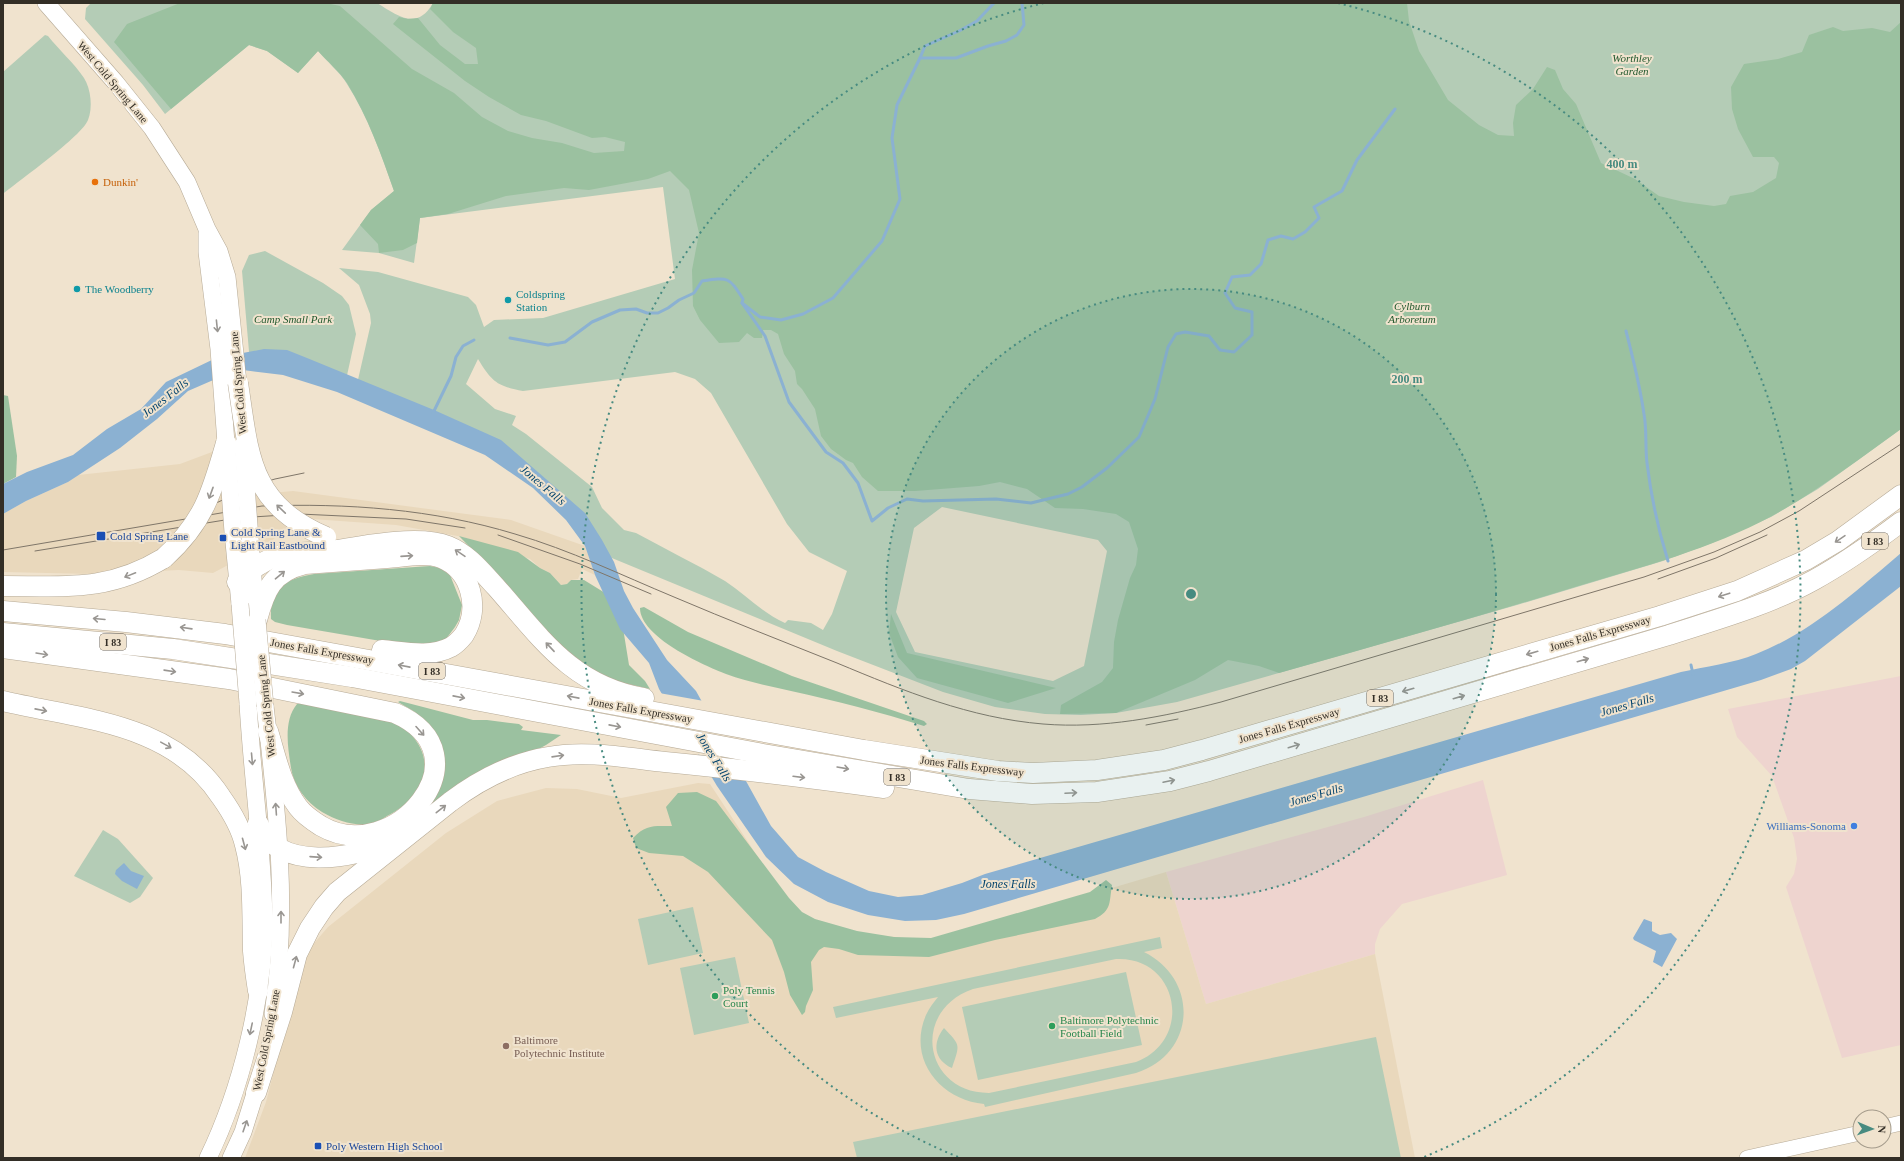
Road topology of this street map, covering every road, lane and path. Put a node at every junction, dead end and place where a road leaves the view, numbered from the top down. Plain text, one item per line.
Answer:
1 (46, 3) edge
2 (221, 287) junction
3 (238, 383) junction
4 (226, 443) junction
5 (1901, 492) edge
6 (1901, 496) edge
7 (1873, 516) junction
8 (1901, 522) edge
9 (376, 544) junction
10 (246, 559) junction
11 (237, 582) joint
12 (3, 586) edge
13 (253, 610) junction
14 (3, 611) edge
15 (3, 633) edge
16 (225, 634) junction
17 (3, 648) edge
18 (3, 701) edge
19 (649, 705) junction
20 (268, 731) junction
21 (1032, 794) junction
22 (258, 823) junction
23 (410, 833) junction
24 (278, 848) junction
25 (258, 990) junction
26 (256, 1094) junction
27 (1852, 1134) edge
28 (208, 1158) edge
29 (231, 1158) edge
30 (1747, 1158) edge

1 - 2 main road, West Cold Spring Lane
2 - 3 main road, West Cold Spring Lane
2 -> 4 main road, West Cold Spring Lane
9 -> 3 highway, bridge
3 - 10 main road, West Cold Spring Lane, bridge
4 - 10 main road, West Cold Spring Lane, bridge
4 -> 12 highway, bridge
5 - 7 highway
6 - 7 highway, Jones Falls Expressway / I 83
7 -> 19 highway, Jones Falls Expressway / I 83
21 -> 8 highway, Jones Falls Expressway / I 83
9 - 10 highway
19 -> 9 highway
10 - 11 highway
10 - 13 main road, West Cold Spring Lane
11 - 13 main road, West Cold Spring Lane
13 -> 16 highway
13 - 20 main road, West Cold Spring Lane, bridge
13 -> 22 main road, West Cold Spring Lane, bridge
16 -> 14 highway, Jones Falls Expressway / I 83
15 -> 21 highway, Jones Falls Expressway / I 83
19 -> 16 highway, Jones Falls Expressway / I 83
17 -> 20 highway
18 -> 25 highway
24 -> 20 main road, West Cold Spring Lane
23 -> 21 highway
22 - 24 highway
22 - 25 main road, West Cold Spring Lane
24 -> 23 highway
26 -> 23 highway
26 -> 24 main road, West Cold Spring Lane
25 -> 28 main road, West Cold Spring Lane
29 -> 26 main road, West Cold Spring Lane
27 - 30 main road

